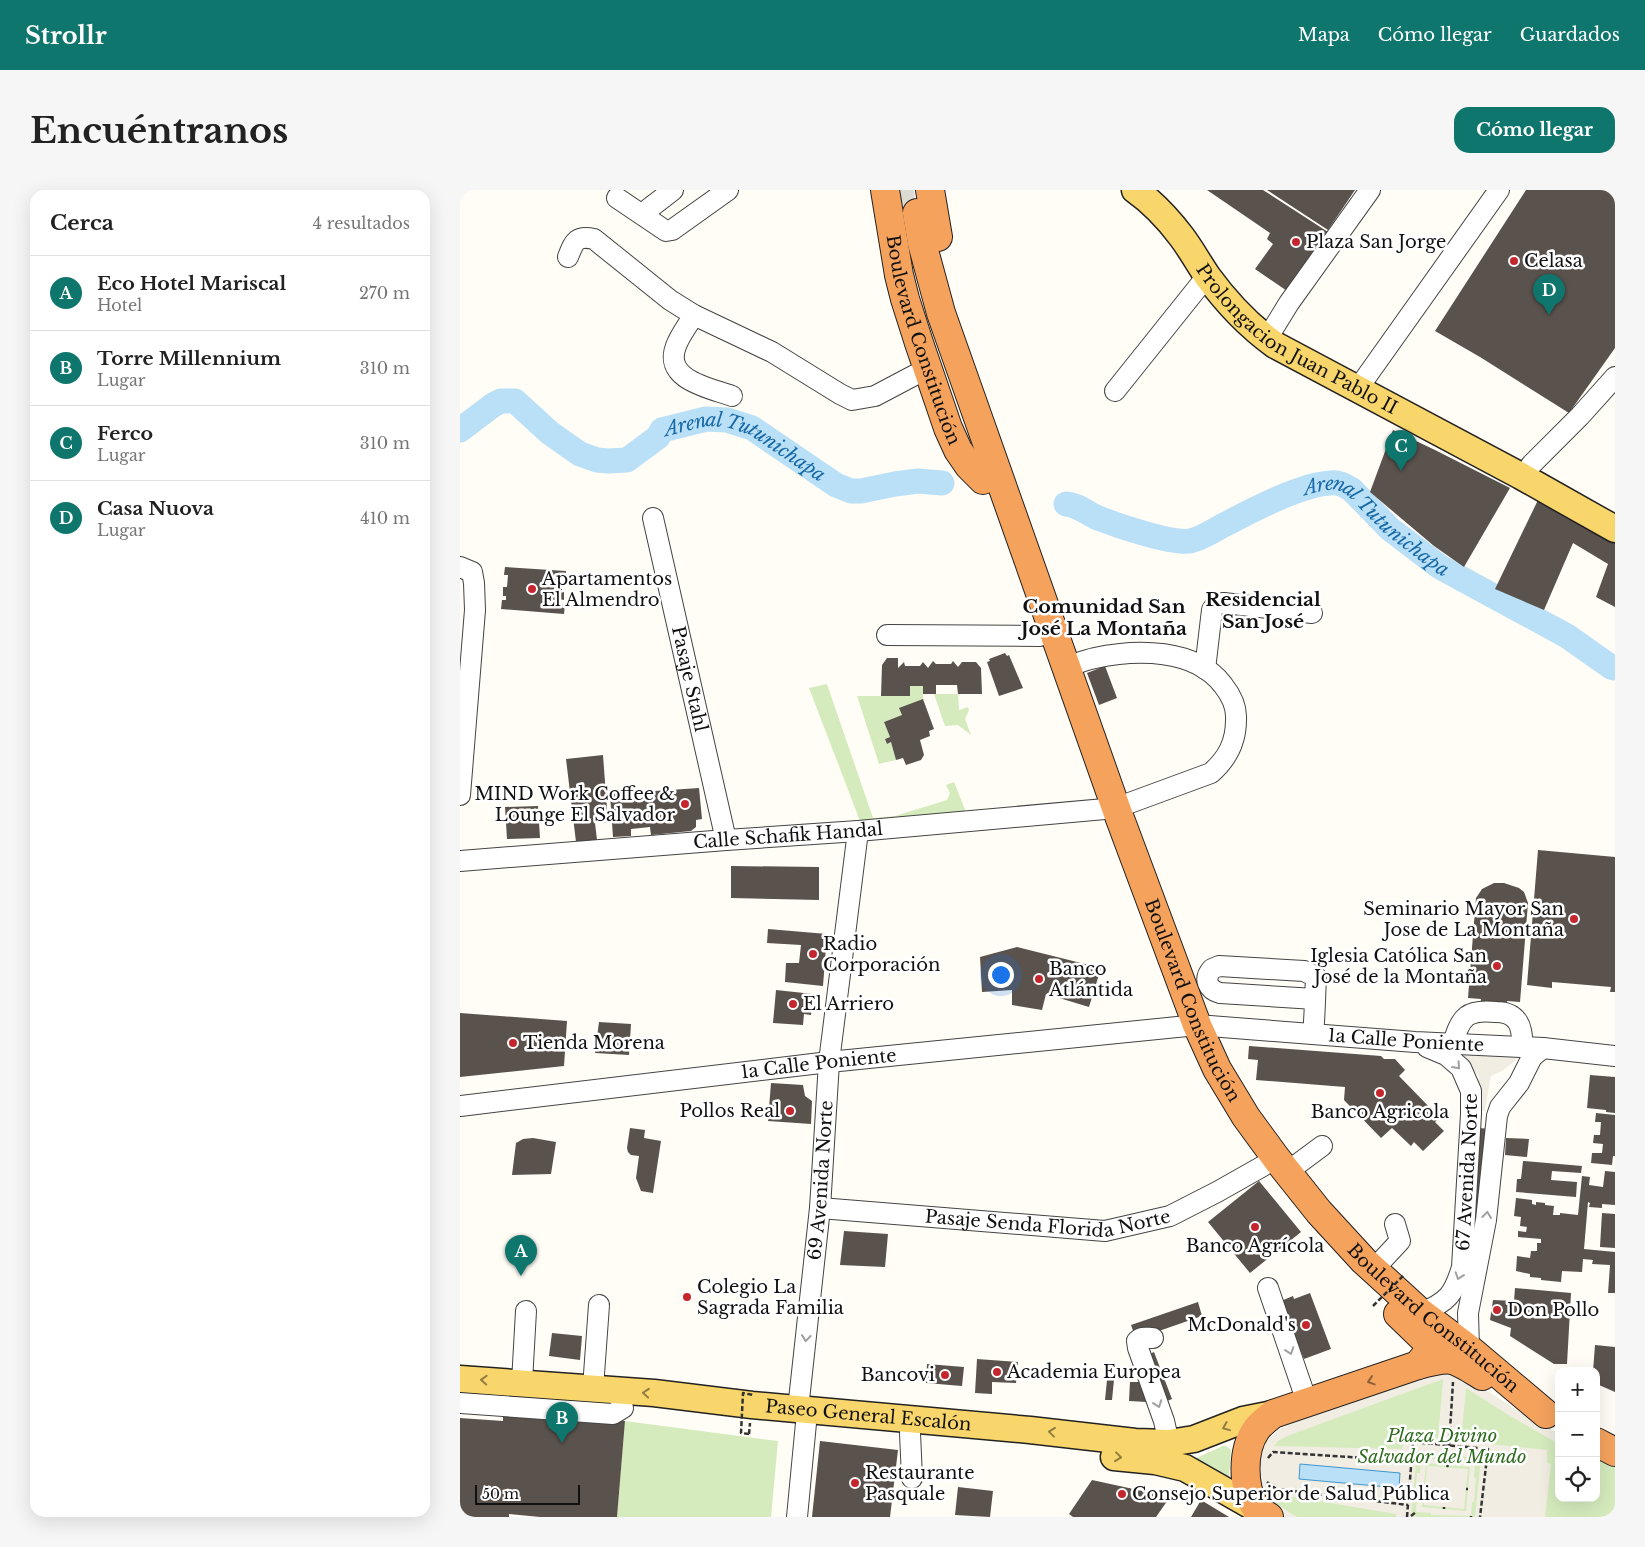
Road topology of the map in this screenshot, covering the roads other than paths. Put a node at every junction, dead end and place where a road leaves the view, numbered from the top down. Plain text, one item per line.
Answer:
1 (673, 190) edge
2 (728, 190) edge
3 (885, 190) tunnel mouth
4 (1135, 190) edge
5 (1158, 190) edge
6 (1370, 190) edge
7 (1499, 190) edge
8 (617, 198) dead end
9 (916, 206) edge
10 (642, 214) junction
11 (568, 257) dead end
12 (1207, 276) junction
13 (694, 316) junction
14 (1274, 329) junction
15 (928, 368) junction
16 (1615, 376) edge
17 (1364, 380) junction
18 (1115, 391) dead end
19 (732, 396) dead end
20 (1531, 465) junction
21 (992, 481) junction
22 (1615, 513) edge
23 (653, 518) dead end
24 (1615, 529) edge
25 (460, 567) edge
26 (1312, 612) dead end
27 (887, 634) dead end
28 (1040, 636) junction
29 (465, 658) edge
30 (1066, 667) junction
31 (1205, 669) junction
32 (460, 795) edge
33 (1109, 809) junction
34 (858, 832) junction
35 (726, 840) junction
36 (460, 861) edge
37 (1315, 999) junction
38 (1187, 1026) junction
39 (1313, 1034) junction
40 (1415, 1042) junction
41 (1453, 1044) junction
42 (1523, 1047) junction
43 (1543, 1048) junction
44 (1615, 1056) edge
45 (829, 1062) junction
46 (460, 1106) edge
47 (1322, 1146) dead end
48 (1275, 1169) junction
49 (820, 1208) junction
50 (1395, 1224) dead end
51 (1373, 1270) junction
52 (1268, 1288) dead end
53 (600, 1305) dead end
54 (526, 1311) dead end
55 (1422, 1313) junction
56 (1153, 1338) dead end
57 (1469, 1349) junction
58 (1418, 1365) junction
59 (460, 1379) edge
60 (522, 1382) junction
61 (593, 1388) junction
62 (460, 1396) edge
63 (1307, 1402) junction
64 (460, 1403) edge
65 (623, 1408) junction
66 (1272, 1414) junction
67 (802, 1416) junction
68 (1552, 1418) edge
69 (910, 1433) junction
70 (1170, 1443) junction
71 (1600, 1444) edge
72 (1615, 1452) edge
73 (912, 1478) dead end
74 (1263, 1513) edge
75 (797, 1517) edge

1 - 10 street
2 - 10 street
3 - 15 highway, Boulevard Constitución
4 - 12 main road, Prolongacion Juan Pablo II
5 - 14 main road, Prolongacion Juan Pablo II
6 - 14 street
7 - 17 street
8 - 10 street
9 - 21 highway, Boulevard Constitución
9 - 21 highway, Boulevard Constitución
11 - 13 street
12 - 18 street
12 - 24 main road, Prolongacion Juan Pablo II
13 - 15 street
13 - 19 street
14 - 17 main road, Prolongacion Juan Pablo II
15 - 21 highway, Boulevard Constitución
16 - 20 street
17 - 20 main road, Prolongacion Juan Pablo II
20 - 22 main road, Prolongacion Juan Pablo II
21 - 28 highway, Boulevard Constitución
21 - 30 highway, Boulevard Constitución
23 - 35 street, Pasaje Stahl
25 - 29 street
26 - 31 street
27 - 28 street
28 - 33 highway, Boulevard Constitución
29 - 32 street
30 - 31 street, Calle Schafik Handal
30 - 33 highway, Boulevard Constitución
31 - 33 street, Calle Schafik Handal
33 - 34 street, Calle Schafik Handal
33 - 38 highway, Boulevard Constitución
34 - 35 street, Calle Schafik Handal
34 - 45 street, 69 Avenida Norte
35 - 36 street, Calle Schafik Handal
37 - 37 street
37 - 39 street
38 - 39 street, 1a Calle Poniente
38 - 45 street, 1a Calle Poniente
38 - 48 highway, Boulevard Constitución
39 - 40 street, 1a Calle Poniente
40 - 41 street, 1a Calle Poniente
40 -> 55 street, 67 Avenida Norte
41 - 42 street, 1a Calle Poniente
41 - 42 street
42 - 43 street, 1a Calle Poniente
43 - 44 street, 1a Calle Poniente
57 -> 43 street, 67 Avenida Norte
45 - 46 street, 1a Calle Poniente
45 - 49 street, 69 Avenida Norte
47 - 48 street, Pasaje Senda Florida Norte
48 - 49 street, Pasaje Senda Florida Norte
48 - 51 highway, Boulevard Constitución
48 - 58 highway, Boulevard Constitución
49 -> 67 street, 69 Avenida Norte
50 - 51 street
51 - 55 highway, Boulevard Constitución
52 -> 63 street
53 - 61 street
54 - 60 street
55 - 57 highway, Boulevard Constitución
56 -> 70 street
57 - 68 highway, Boulevard Constitución
58 -> 63 highway
58 - 68 highway
60 -> 59 main road, Paseo General Escalón
60 - 61 main road, Paseo General Escalón
67 -> 61 main road, Paseo General Escalón
62 - 65 main road, Paseo General Escalón
63 - 66 highway
64 - 65 street
65 - 67 main road, Paseo General Escalón
66 -> 70 main road, Paseo General Escalón
66 - 74 highway
67 - 69 main road, Paseo General Escalón
70 -> 67 main road, Paseo General Escalón
67 - 75 street, 69 Avenida Norte
69 - 73 street
69 -> 74 main road, Paseo General Escalón
71 - 72 highway

